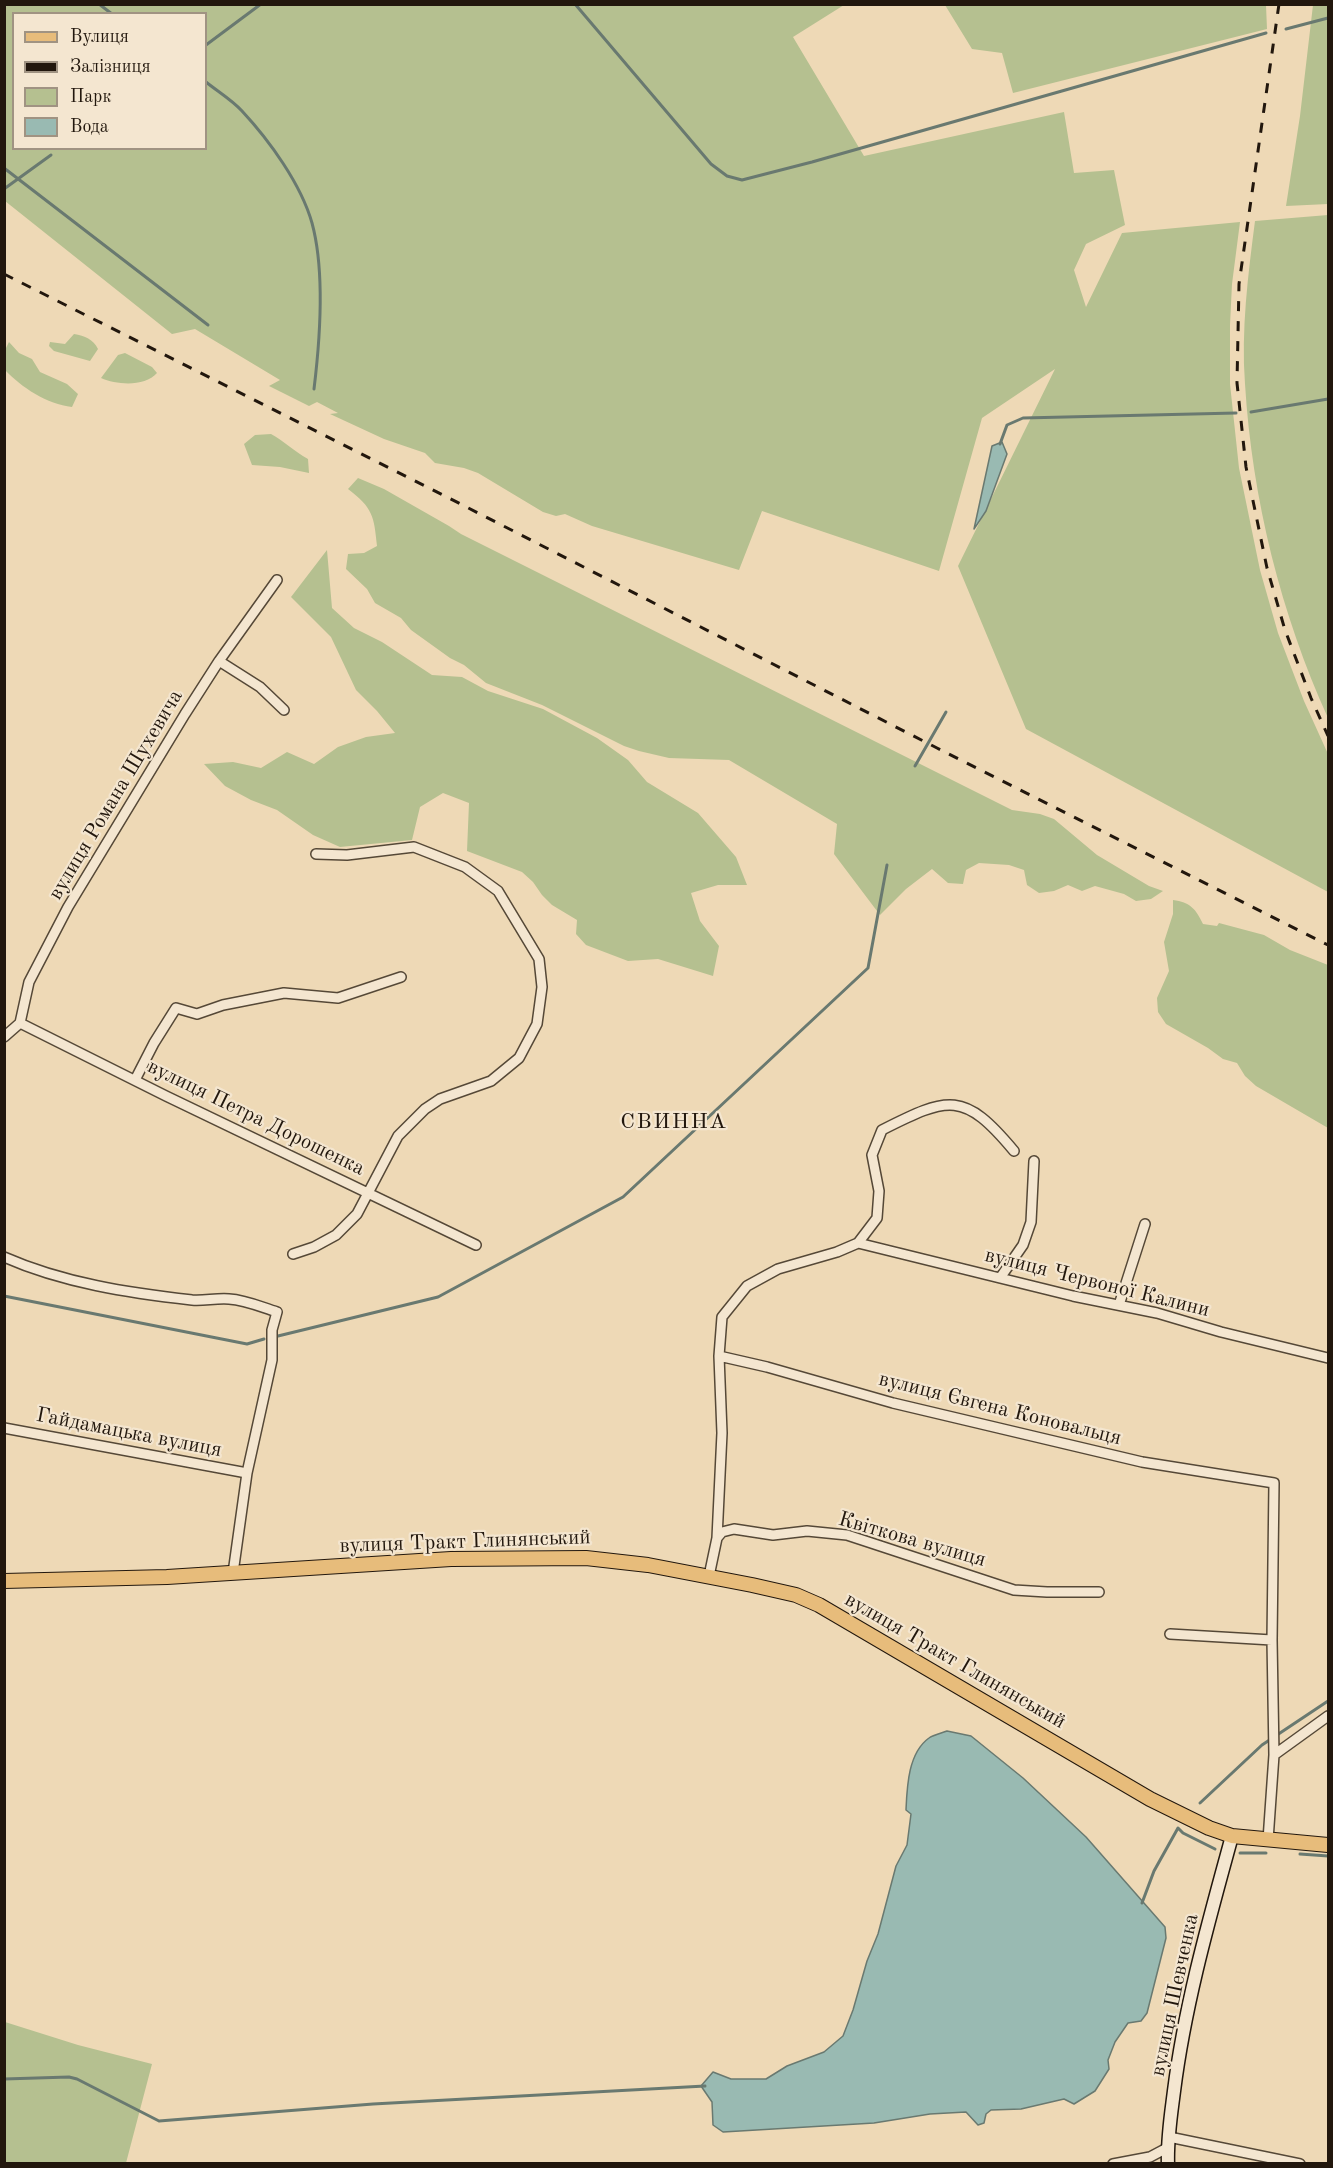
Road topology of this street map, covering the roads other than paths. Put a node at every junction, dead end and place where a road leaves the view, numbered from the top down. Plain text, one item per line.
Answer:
1 (277, 580) dead end
2 (219, 661) junction
3 (284, 710) dead end
4 (316, 854) dead end
5 (401, 976) dead end
6 (20, 1023) junction
7 (4, 1037) edge
8 (135, 1080) junction
9 (1014, 1151) dead end
10 (1034, 1161) dead end
11 (369, 1193) junction
12 (1145, 1224) dead end
13 (858, 1243) junction
14 (476, 1245) dead end
15 (293, 1254) dead end
16 (4, 1257) edge
17 (1000, 1278) junction
18 (1119, 1305) junction
19 (720, 1356) junction
20 (1329, 1358) edge
21 (4, 1428) edge
22 (248, 1473) junction
23 (717, 1538) junction
24 (233, 1573) junction
25 (709, 1576) junction
26 (4, 1581) edge
27 (1099, 1592) dead end
28 (1170, 1634) dead end
29 (1272, 1640) junction
30 (1329, 1716) edge
31 (1274, 1755) junction
32 (1232, 1836) junction
33 (1268, 1840) junction
34 (1329, 1845) edge
35 (1168, 2143) junction
36 (1113, 2163) edge
37 (1168, 2163) edge
38 (1300, 2163) edge

1 - 2 street, вулиця Романа Шухевича
2 - 3 street
2 - 6 street, вулиця Романа Шухевича
4 - 11 street
5 - 8 street
6 - 7 street
6 - 8 street, вулиця Петра Дорошенка
8 - 11 street, вулиця Петра Дорошенка
9 - 13 street
10 - 17 street
11 - 14 street, вулиця Петра Дорошенка
11 - 15 street
12 - 18 street
13 - 17 street, вулиця Червоної Калини
13 - 19 street
16 - 22 street
17 - 18 street, вулиця Червоної Калини
18 - 20 street, вулиця Червоної Калини
19 - 23 street
19 - 29 street, вулиця Євгена Коновальця
21 - 22 street, Гайдамацька вулиця
22 - 24 street
23 - 25 street
23 - 27 street, Квіткова вулиця
24 - 25 main road, вулиця Тракт Глинянський
24 - 26 main road, вулиця Тракт Глинянський
25 - 32 main road, вулиця Тракт Глинянський
28 - 29 street
29 - 31 street
30 - 31 street
31 - 33 street
32 - 33 main road, вулиця Тракт Глинянський
32 - 35 main road, вулиця Шевченка
33 - 34 main road, вулиця Тракт Глинянський
35 - 36 street
35 - 37 main road, вулиця Шевченка
35 - 38 street

